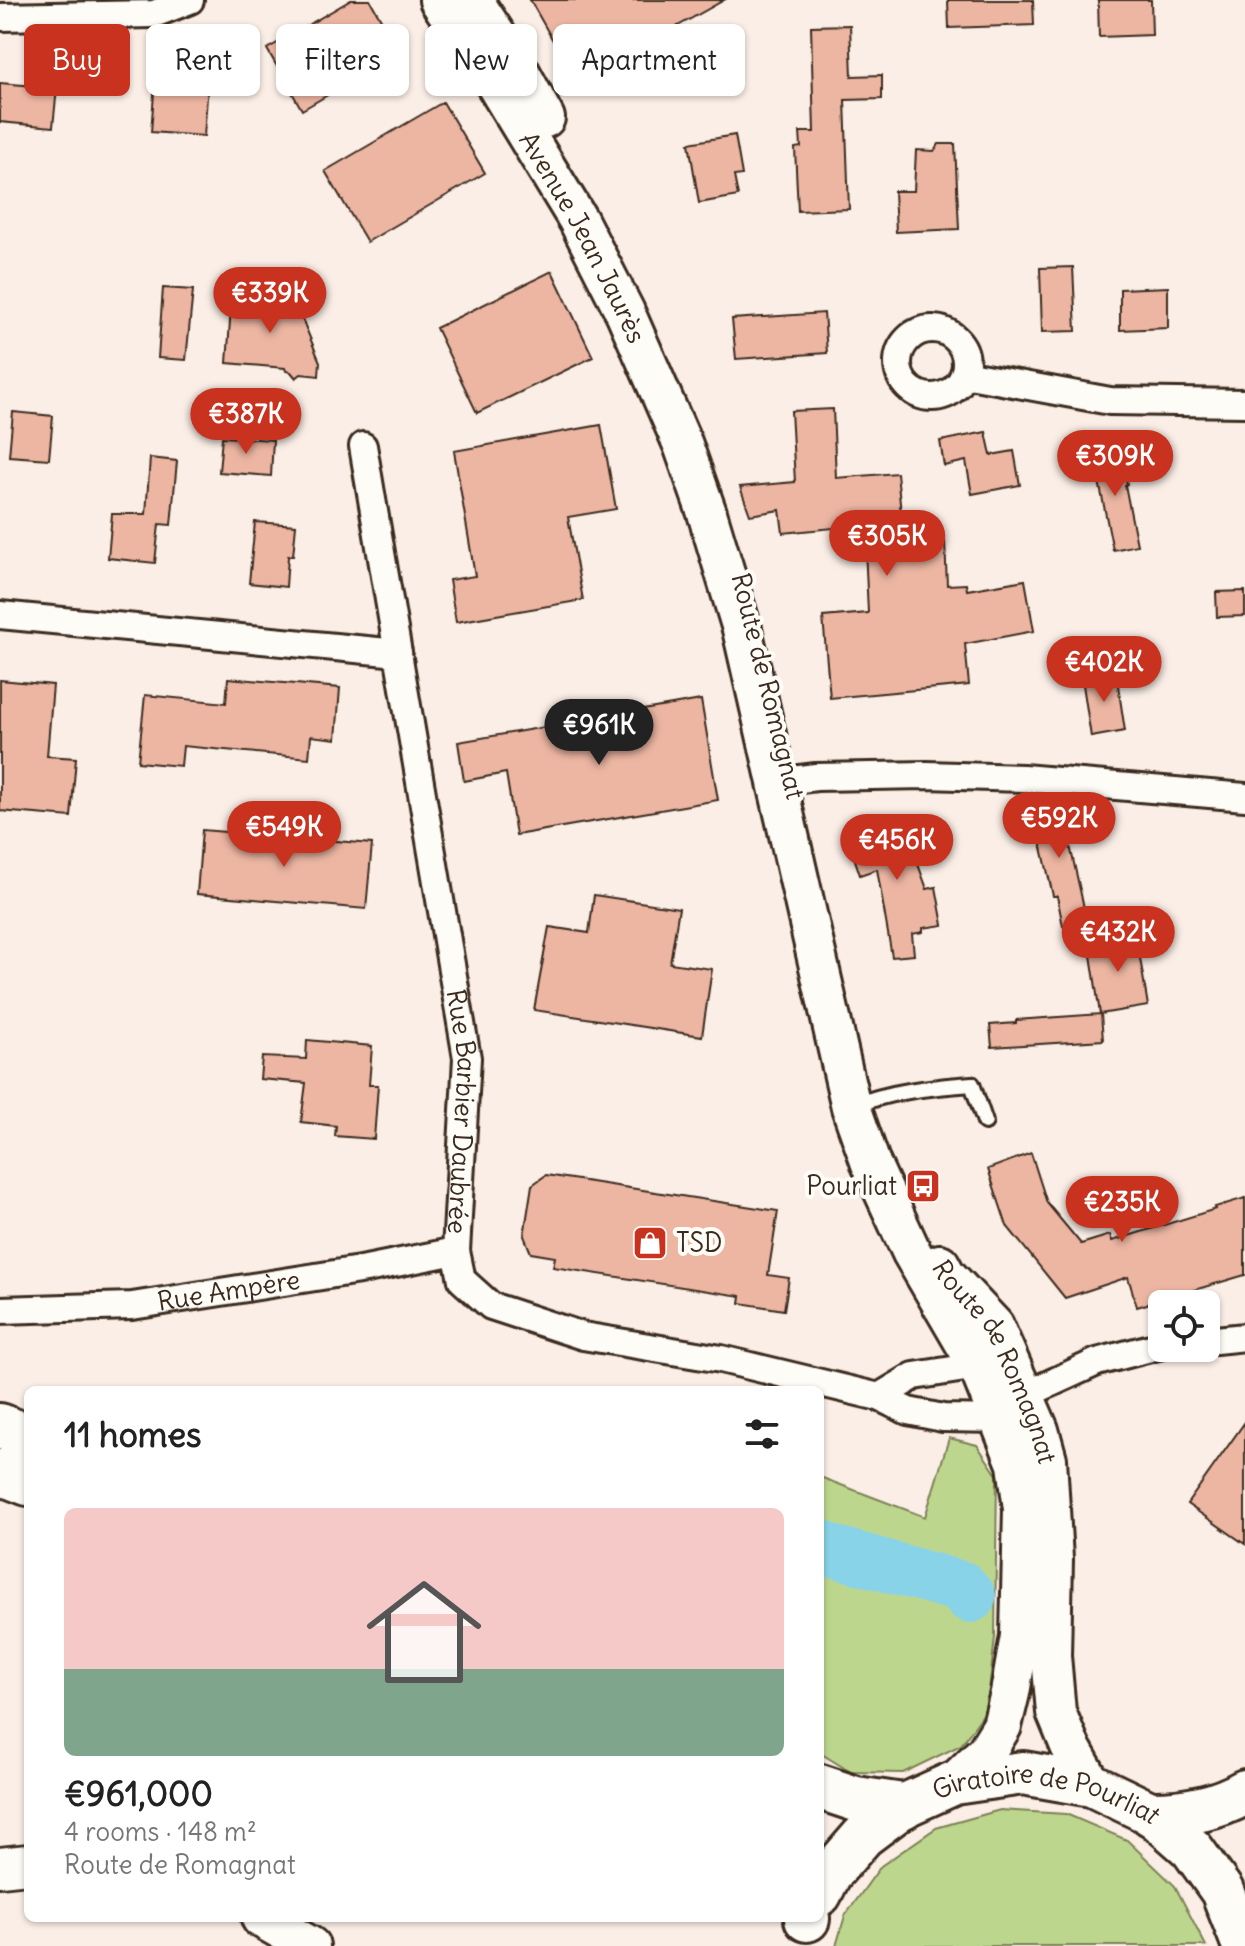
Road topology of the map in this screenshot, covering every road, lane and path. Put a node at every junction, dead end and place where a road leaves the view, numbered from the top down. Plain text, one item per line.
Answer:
1 (190, 0) edge
2 (439, 0) edge
3 (473, 0) edge
4 (0, 17) edge
5 (964, 374) dead end
6 (1245, 403) edge
7 (690, 443) junction
8 (363, 446) dead end
9 (0, 615) edge
10 (398, 653) junction
11 (784, 780) junction
12 (1245, 797) edge
13 (858, 1104) junction
14 (985, 1122) dead end
15 (456, 1251) junction
16 (0, 1310) edge
17 (1245, 1337) edge
18 (1220, 1340) edge
19 (1148, 1349) edge
20 (978, 1366) junction
21 (879, 1397) junction
22 (1012, 1404) junction
23 (0, 1426) edge
24 (24, 1435) edge
25 (0, 1472) edge
26 (24, 1481) edge
27 (954, 1783) junction
28 (1092, 1785) junction
29 (824, 1789) edge
30 (1245, 1792) edge
31 (903, 1806) junction
32 (1152, 1814) junction
33 (24, 1864) edge
34 (0, 1867) edge
35 (824, 1886) edge
36 (268, 1922) edge
37 (806, 1922) edge
38 (1244, 1936) edge
39 (310, 1946) edge
40 (800, 1946) edge

1 - 4 street
2 - 7 main road, Avenue Jean Jaurès
3 - 7 main road, Avenue Jean Jaurès
5 - 6 street
7 - 11 main road, Route de Romagnat
8 - 10 street, Rue Barbier Daubrée
9 - 10 street
10 - 15 street, Rue Barbier Daubrée
11 - 12 street
11 - 13 main road, Route de Romagnat
13 - 14 lane
13 - 20 main road, Route de Romagnat
13 - 22 main road, Route de Romagnat
15 - 16 street, Rue Ampère
15 - 21 street, Rue Barbier Daubrée
17 - 18 street
19 - 22 street
20 - 21 street
20 - 22 main road, Route de Romagnat
21 - 22 street, Rue Barbier Daubrée
22 - 27 main road, Route de Romagnat
22 - 28 main road, Route de Romagnat
23 - 24 highway
25 - 26 highway
27 - 28 main road, Giratoire de Pourliat
27 - 31 main road, Giratoire de Pourliat
28 - 32 main road, Giratoire de Pourliat
29 - 31 highway
30 - 32 highway
31 - 35 main road, Giratoire de Pourliat
32 - 38 main road, Giratoire de Pourliat
33 - 34 main road
36 - 39 main road
37 - 40 main road

